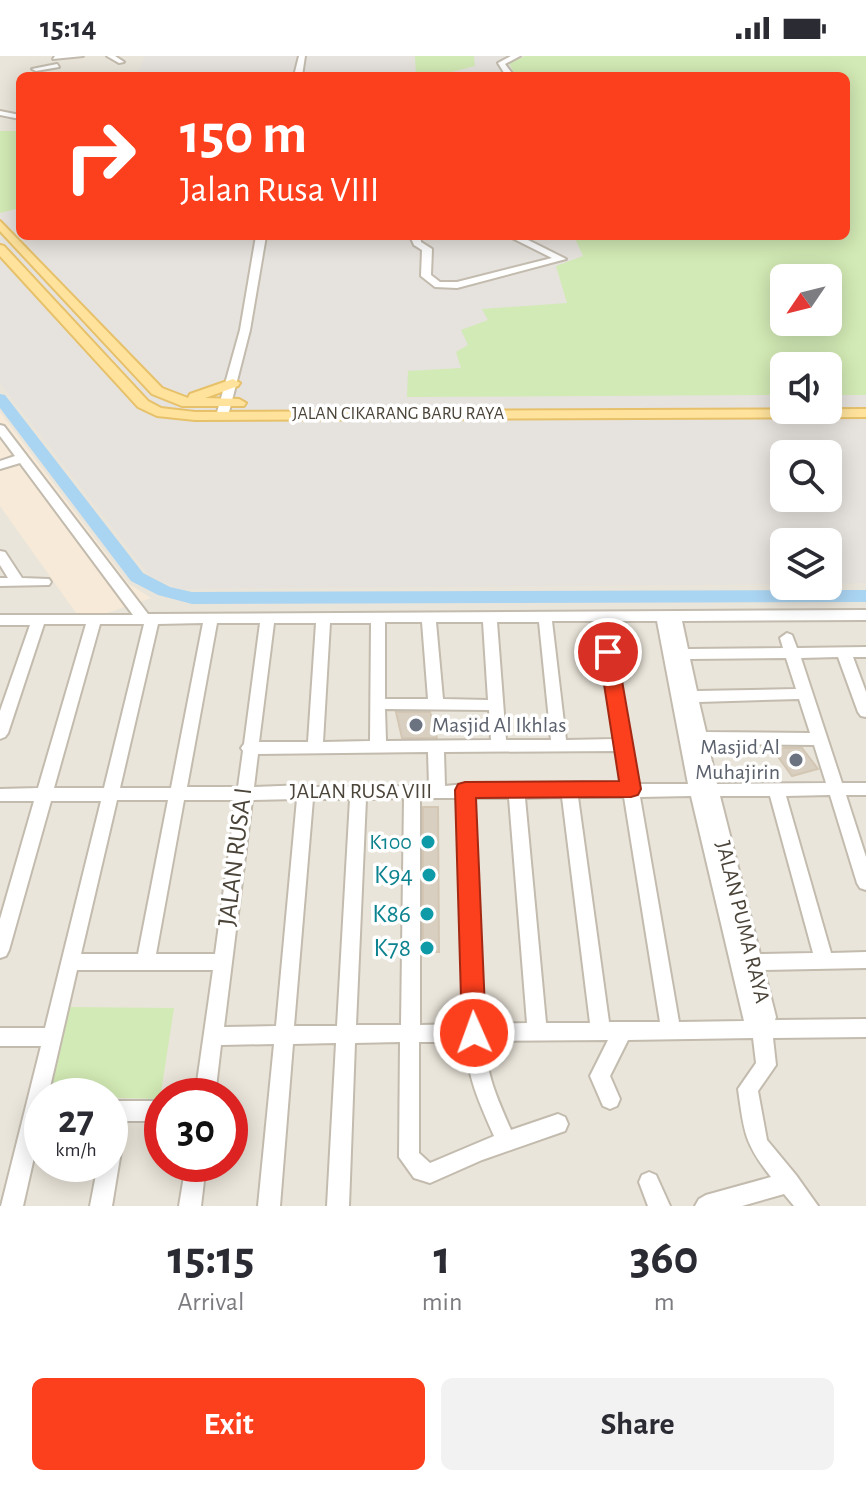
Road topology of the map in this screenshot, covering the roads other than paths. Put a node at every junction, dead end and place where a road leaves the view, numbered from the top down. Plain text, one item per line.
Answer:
1 (80, 56) edge
2 (110, 56) edge
3 (517, 56) edge
4 (55, 60) edge
5 (121, 62) dead end
6 (36, 69) dead end
7 (507, 72) edge
8 (0, 224) edge
9 (260, 240) edge
10 (416, 240) edge
11 (521, 240) edge
12 (0, 249) edge
13 (233, 383) junction
14 (173, 399) junction
15 (770, 401) edge
16 (842, 401) edge
17 (866, 401) edge
18 (224, 410) junction
19 (866, 413) edge
20 (0, 428) edge
21 (22, 458) junction
22 (0, 465) edge
23 (0, 555) edge
24 (0, 582) edge
25 (18, 582) junction
26 (44, 582) dead end
27 (129, 601) junction
28 (866, 615) edge
29 (490, 617) junction
30 (545, 617) junction
31 (602, 617) junction
32 (668, 617) junction
33 (323, 618) junction
34 (378, 618) junction
35 (429, 618) junction
36 (148, 619) junction
37 (211, 619) junction
38 (268, 619) junction
39 (0, 620) edge
40 (39, 620) junction
41 (94, 620) junction
42 (118, 620) junction
43 (784, 628) junction
44 (866, 652) edge
45 (844, 653) junction
46 (682, 654) junction
47 (793, 654) junction
48 (806, 694) junction
49 (691, 697) junction
50 (378, 704) junction
51 (436, 705) junction
52 (496, 705) junction
53 (866, 712) edge
54 (0, 733) edge
55 (699, 738) junction
56 (820, 739) junction
57 (624, 745) junction
58 (499, 746) junction
59 (559, 746) junction
60 (315, 747) junction
61 (378, 747) junction
62 (436, 747) junction
63 (249, 748) junction
64 (631, 789) junction
65 (703, 789) junction
66 (866, 789) edge
67 (437, 790) junction
68 (465, 790) junction
69 (516, 790) junction
70 (569, 790) junction
71 (776, 790) junction
72 (836, 790) junction
73 (306, 791) junction
74 (358, 791) junction
75 (412, 791) junction
76 (178, 792) junction
77 (243, 792) junction
78 (44, 793) junction
79 (110, 793) junction
80 (0, 795) edge
81 (866, 883) edge
82 (0, 950) edge
83 (866, 960) edge
84 (824, 961) junction
85 (69, 962) junction
86 (145, 962) junction
87 (222, 962) junction
88 (753, 962) junction
89 (866, 1028) edge
90 (762, 1029) junction
91 (671, 1030) junction
92 (601, 1031) junction
93 (623, 1031) junction
94 (537, 1032) junction
95 (474, 1033) junction
96 (346, 1034) junction
97 (409, 1034) junction
98 (284, 1035) junction
99 (213, 1036) junction
100 (0, 1037) edge
101 (52, 1037) junction
102 (44, 1078) edge
103 (207, 1078) edge
104 (610, 1099) dead end
105 (558, 1124) dead end
106 (506, 1141) junction
107 (24, 1162) edge
108 (105, 1182) edge
109 (193, 1182) edge
110 (649, 1182) dead end
111 (789, 1182) junction
112 (12, 1206) edge
113 (101, 1206) edge
114 (190, 1206) edge
115 (269, 1206) edge
116 (338, 1206) edge
117 (659, 1206) edge
118 (706, 1206) edge
119 (807, 1206) edge

1 - 4 street
2 - 5 street
3 - 7 street
4 - 6 street
8 - 14 main road
9 - 13 street
10 - 11 street
12 - 18 main road, JALAN CIKARANG BARU RAYA
13 - 14 main road
13 - 18 street
14 - 18 main road, JALAN CIKARANG BARU RAYA
15 - 18 main road, JALAN CIKARANG BARU RAYA
16 - 17 main road
18 - 19 main road, JALAN CIKARANG BARU RAYA
20 - 21 street
21 - 22 street
21 - 27 street
23 - 25 street
24 - 25 street
25 - 26 street
27 - 36 street
27 - 42 street
28 - 43 street
29 - 30 street
29 - 35 street
29 - 52 street
30 - 31 street
30 - 59 street
31 - 32 street
31 - 57 street
32 - 43 street
32 - 46 street, JALAN PUMA RAYA
32 - 65 street
33 - 34 street
33 - 38 street
33 - 60 street
34 - 35 street
34 - 50 street
35 - 51 street
36 - 37 street
36 - 42 street
36 - 79 street
37 - 38 street
37 - 76 street
38 - 63 street, JALAN RUSA I
39 - 40 street
40 - 41 street
40 - 54 street
41 - 42 street
41 - 78 street
43 - 47 street
44 - 45 street
45 - 47 street
45 - 53 street
46 - 47 street
46 - 49 street, JALAN PUMA RAYA
47 - 48 street
48 - 49 street
48 - 56 street
49 - 55 street, JALAN PUMA RAYA
50 - 51 street
50 - 61 street
51 - 52 street
52 - 58 street
55 - 56 street
55 - 65 street, JALAN PUMA RAYA
56 - 72 street
57 - 59 street
57 - 64 street
58 - 59 street
58 - 62 street
60 - 61 street
60 - 63 street
61 - 62 street
62 - 67 street
63 - 77 street, JALAN RUSA I
64 - 65 street, JALAN RUSA VIII
64 - 70 street, JALAN RUSA VIII
64 - 91 street
65 - 71 street, JALAN RUSA VIII
65 - 88 street, JALAN PUMA RAYA
65 - 90 street, JALAN PUMA RAYA
66 - 72 street, JALAN RUSA VIII
67 - 68 street, JALAN RUSA VIII
67 - 75 street, JALAN RUSA VIII
68 - 69 street, JALAN RUSA VIII
68 - 95 street
69 - 70 street, JALAN RUSA VIII
69 - 94 street
70 - 92 street
71 - 72 street, JALAN RUSA VIII
71 - 84 street
72 - 81 street
73 - 74 street, JALAN RUSA VIII
73 - 77 street, JALAN RUSA VIII
73 - 98 street
74 - 75 street, JALAN RUSA VIII
74 - 96 street
75 - 97 street
76 - 77 street, JALAN RUSA VIII
76 - 79 street, JALAN RUSA VIII
76 - 86 street
77 - 87 street, JALAN RUSA I
78 - 79 street, JALAN RUSA VIII
78 - 80 street, JALAN RUSA VIII
78 - 82 street
79 - 85 street
83 - 84 street
84 - 88 street
85 - 86 street
85 - 101 street
86 - 87 street
87 - 99 street, JALAN RUSA I
88 - 90 street, JALAN PUMA RAYA
89 - 90 street
90 - 91 street
90 - 111 street
91 - 93 street
92 - 93 street
92 - 94 street
93 - 104 street
94 - 95 street
95 - 97 street
95 - 106 street
96 - 97 street
96 - 98 street
96 - 116 street
97 - 106 street
98 - 99 street
98 - 115 street
99 - 103 street, JALAN RUSA I
100 - 101 street
101 - 102 street
105 - 106 street
107 - 112 street
108 - 113 street
109 - 114 street
110 - 117 street
111 - 118 street
111 - 119 street

